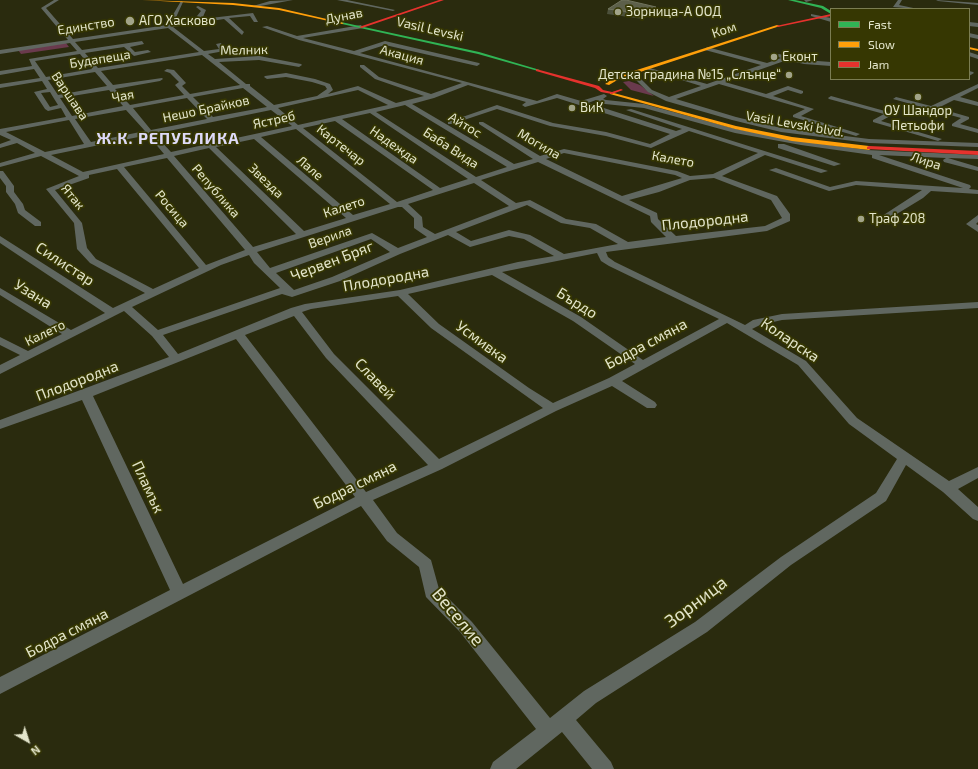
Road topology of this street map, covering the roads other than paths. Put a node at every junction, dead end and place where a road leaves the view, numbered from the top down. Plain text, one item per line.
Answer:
1 (57, 0) edge
2 (144, 0) edge
3 (291, 0) edge
4 (339, 0) edge
5 (363, 0) edge
6 (442, 0) edge
7 (790, 0) edge
8 (796, 0) edge
9 (900, 0) edge
10 (938, 0) edge
11 (182, 1) edge
12 (960, 1) edge
13 (260, 3) edge
14 (354, 3) junction
15 (978, 4) edge
16 (198, 7) dead end
17 (909, 8) edge
18 (953, 8) dead end
19 (393, 10) dead end
20 (830, 12) edge
21 (830, 13) edge
22 (830, 13) edge
23 (225, 17) junction
24 (199, 21) junction
25 (256, 21) dead end
26 (169, 26) junction
27 (363, 26) junction
28 (265, 27) dead end
29 (242, 33) dead end
30 (137, 38) dead end
31 (296, 38) junction
32 (72, 41) junction
33 (142, 43) junction
34 (219, 44) dead end
35 (126, 46) junction
36 (398, 46) junction
37 (707, 49) junction
38 (0, 52) edge
39 (82, 52) junction
40 (148, 52) junction
41 (423, 52) junction
42 (203, 53) junction
43 (353, 53) junction
44 (370, 55) dead end
45 (779, 56) dead end
46 (410, 57) dead end
47 (787, 58) junction
48 (404, 59) dead end
49 (156, 61) junction
50 (213, 61) junction
51 (392, 64) junction
52 (477, 64) dead end
53 (830, 64) edge
54 (299, 65) dead end
55 (767, 65) junction
56 (362, 66) dead end
57 (36, 67) junction
58 (648, 68) junction
59 (97, 70) junction
60 (167, 71) junction
61 (0, 73) edge
62 (267, 77) dead end
63 (44, 79) junction
64 (160, 79) junction
65 (718, 82) junction
66 (468, 83) junction
67 (248, 85) junction
68 (620, 85) junction
69 (0, 86) edge
70 (178, 86) junction
71 (706, 86) junction
72 (978, 86) edge
73 (112, 88) junction
74 (601, 89) junction
75 (51, 90) junction
76 (801, 92) dead end
77 (188, 96) junction
78 (432, 96) junction
79 (766, 96) junction
80 (57, 98) junction
81 (831, 98) dead end
82 (896, 98) dead end
83 (954, 98) junction
84 (311, 100) junction
85 (668, 100) junction
86 (43, 102) junction
87 (533, 102) junction
88 (605, 102) junction
89 (406, 104) junction
90 (581, 104) junction
91 (978, 104) edge
92 (62, 106) junction
93 (396, 106) junction
94 (129, 107) junction
95 (273, 108) junction
96 (934, 108) junction
97 (506, 110) junction
98 (371, 111) junction
99 (70, 118) junction
100 (337, 119) junction
101 (212, 120) junction
102 (481, 123) junction
103 (450, 126) junction
104 (297, 127) junction
105 (689, 128) junction
106 (978, 131) edge
107 (0, 132) edge
108 (151, 133) junction
109 (677, 134) junction
110 (255, 136) junction
111 (775, 139) junction
112 (18, 141) junction
113 (880, 142) junction
114 (957, 144) junction
115 (89, 145) junction
116 (978, 145) edge
117 (0, 146) edge
118 (211, 146) junction
119 (978, 149) edge
120 (867, 152) junction
121 (763, 153) junction
122 (978, 153) edge
123 (43, 154) junction
124 (169, 155) junction
125 (928, 155) junction
126 (978, 157) edge
127 (537, 158) junction
128 (837, 164) dead end
129 (0, 165) edge
130 (119, 166) junction
131 (510, 166) junction
132 (978, 169) edge
133 (773, 170) dead end
134 (824, 171) dead end
135 (0, 173) edge
136 (83, 174) junction
137 (715, 176) junction
138 (475, 178) junction
139 (689, 178) junction
140 (950, 181) junction
141 (928, 189) junction
142 (938, 189) junction
143 (438, 190) junction
144 (978, 191) edge
145 (622, 199) junction
146 (395, 204) junction
147 (516, 207) junction
148 (351, 218) junction
149 (978, 218) edge
150 (882, 220) dead end
151 (38, 224) dead end
152 (978, 229) edge
153 (450, 232) junction
154 (302, 234) junction
155 (434, 238) junction
156 (0, 239) edge
157 (673, 240) junction
158 (627, 245) junction
159 (251, 251) junction
160 (600, 251) junction
161 (397, 252) junction
162 (563, 257) junction
163 (205, 268) junction
164 (269, 272) junction
165 (495, 272) junction
166 (0, 291) edge
167 (153, 293) junction
168 (400, 293) junction
169 (292, 294) junction
170 (978, 305) edge
171 (309, 306) junction
172 (125, 307) junction
173 (295, 310) junction
174 (113, 313) junction
175 (727, 319) junction
176 (745, 328) junction
177 (156, 334) junction
178 (238, 334) junction
179 (71, 335) junction
180 (0, 340) edge
181 (29, 356) junction
182 (176, 359) junction
183 (642, 364) junction
184 (0, 370) edge
185 (613, 381) junction
186 (86, 394) junction
187 (651, 405) dead end
188 (552, 408) junction
189 (0, 425) edge
190 (904, 458) junction
191 (437, 466) junction
192 (978, 472) edge
193 (948, 488) junction
194 (362, 499) junction
195 (978, 515) edge
196 (180, 594) junction
197 (0, 686) edge
198 (563, 719) junction
199 (549, 731) junction
200 (500, 769) edge
201 (604, 769) edge

1 - 32 street, Република
2 - 11 main road
3 - 13 street
4 - 14 street
5 - 14 street
6 - 27 main road, Дунав
7 - 20 main road
8 - 21 main road
9 - 17 street
10 - 12 street
11 - 13 main road
11 - 26 street
12 - 15 street
12 - 18 street
13 - 27 main road, Vasil Levski
14 - 19 street
16 - 24 street
22 - 37 main road, Ком
23 - 24 street, Единство
23 - 25 street, Единство
23 - 29 street
24 - 26 street, Единство
26 - 32 street, Единство
26 - 42 street, Картечар
27 - 31 street, Дунав
27 - 74 main road, Vasil Levski
27 - 74 main road, Vasil Levski
28 - 31 street, Акация
30 - 33 street
31 - 43 street, Акация
32 - 38 street, Единство
32 - 39 street, Република
33 - 35 street
33 - 40 street
34 - 42 street, Будапеща
35 - 39 street
35 - 40 street
36 - 41 street
36 - 43 street
36 - 44 street
37 - 55 street
37 - 58 main road, Ком
39 - 57 street, Варшава
39 - 59 street, Република
40 - 49 street
41 - 46 street
41 - 52 street
42 - 49 street, Будапеща
42 - 50 street, Картечар
43 - 51 street, Акация
45 - 47 street
47 - 53 street
47 - 55 street
48 - 51 street
49 - 59 street, Будапеща
49 - 60 street
50 - 54 street, Мелник
50 - 67 street, Картечар
51 - 66 street, Акация
55 - 65 street
56 - 78 street
57 - 61 street
57 - 63 street, Варшава
58 - 68 main road, Ком
58 - 71 street
59 - 63 street, Будапеща
59 - 73 street, Република
60 - 64 street
60 - 70 street
62 - 84 street
63 - 69 street, Будапеща
63 - 75 street, Варшава
64 - 70 street
64 - 73 street
65 - 71 street
65 - 79 street
66 - 78 street, Ястреб
66 - 87 street, Акация
67 - 77 street, Чая
67 - 95 street, Картечар
68 - 74 main road
68 - 74 street
68 - 74 main road, Ком
68 - 85 street
68 - 119 main road, Vasil Levski blvd.
68 - 122 main road, Vasil Levski blvd.
70 - 77 street
71 - 85 street
72 - 83 street
73 - 80 street
73 - 94 street, Република
74 - 88 street
74 - 90 street
75 - 80 street, Варшава
75 - 86 street
76 - 79 street
77 - 94 street, Чая
77 - 101 street
78 - 89 street, Ястреб
79 - 113 street
80 - 86 street
80 - 92 street, Варшава
81 - 114 street
82 - 96 street
83 - 91 street
83 - 96 street
84 - 93 street, Нешо Брайков
84 - 95 street, Нешо Брайков
85 - 113 street
86 - 92 street
87 - 90 street, Могила
87 - 97 street, Могила
88 - 105 street
88 - 111 street
89 - 93 street, Ястреб
89 - 103 street, Айтос
90 - 109 street, Могила
92 - 99 street, Варшава
93 - 98 street, Ястреб
94 - 99 street, Чая
94 - 108 street, Република
95 - 101 street, Нешо Брайков
95 - 104 street, Картечар
96 - 106 street
97 - 102 street, Могила
97 - 103 street
97 - 109 street
98 - 100 street, Ястреб
98 - 138 street, Баба Вида
99 - 107 street, Чая
99 - 115 street, Варшава
100 - 104 street, Ястреб
100 - 143 street, Надежда
101 - 108 street, Нешо Брайков
102 - 103 street
102 - 127 street, Могила
103 - 131 street, Айтос
104 - 110 street, Ястреб
104 - 146 street, Картечар
105 - 109 street
105 - 121 street
107 - 112 street, Ятак
108 - 115 street, Нешо Брайков
108 - 124 street, Република
110 - 118 street, Ястреб
110 - 148 street, Лале
111 - 120 street
111 - 128 street
112 - 117 street
112 - 123 street, Ятак
113 - 114 street
114 - 116 street
115 - 123 street, Нешо Брайков
118 - 124 street, Ястреб
118 - 154 street, Звезда
120 - 125 street
120 - 140 street, Лира
121 - 134 street
121 - 137 street
123 - 129 street, Нешо Брайков
123 - 136 street, Ятак
124 - 130 street, Ястреб
124 - 159 street, Република
125 - 126 street
125 - 132 street
127 - 131 street, Калето
127 - 139 street, Калето
127 - 145 street, Могила
130 - 136 street, Ястреб
130 - 163 street, Росица
131 - 138 street, Калето
133 - 141 street
135 - 151 street
136 - 167 street, Ятак
137 - 139 street, Калето
137 - 157 street, Плодородна
138 - 143 street, Калето
138 - 147 street, Баба Вида
139 - 145 street
140 - 142 street
140 - 144 street, Лира
141 - 142 street
141 - 150 street
142 - 144 street
143 - 146 street, Калето
145 - 157 street, Могила
146 - 148 street, Калето
146 - 155 street, Картечар
147 - 153 street, Червен Бряг
147 - 158 street, Червен Бряг
148 - 154 street, Калето
149 - 152 street
153 - 155 street, Червен Бряг
153 - 162 street
154 - 159 street, Калето
155 - 161 street, Червен Бряг
156 - 174 street, Силистар
157 - 158 street, Плодородна
158 - 160 street, Плодородна
159 - 163 street, Калето
159 - 164 street, Република
160 - 162 street, Плодородна
160 - 175 street, Коларска
161 - 164 street, Верила
161 - 169 street, Червен Бряг
162 - 165 street, Плодородна
163 - 167 street, Калето
164 - 169 street, Република
165 - 168 street, Плодородна
165 - 183 street, Бърдо
166 - 179 street, Узана
167 - 172 street, Калето
168 - 171 street, Плодородна
168 - 188 street, Усмивка
169 - 171 street, Република
169 - 177 street, Червен Бряг
170 - 176 street
171 - 173 street, Плодородна
172 - 174 street, Калето
172 - 177 street
173 - 178 street, Плодородна
173 - 191 street, Славей
174 - 179 street, Калето
175 - 176 street, Коларска
175 - 183 street, Бодра смяна
176 - 190 street, Коларска
177 - 182 street
178 - 182 street, Плодородна
178 - 194 street, Веселие
179 - 181 street, Калето
180 - 181 street
181 - 184 street, Калето
182 - 186 street, Плодородна
183 - 185 street, Бодра смяна
185 - 187 street
185 - 188 street, Бодра смяна
186 - 189 street, Плодородна
186 - 196 street, Пламък
188 - 191 street, Бодра смяна
190 - 193 street, Коларска
190 - 198 street, Зорница
191 - 194 street, Бодра смяна
192 - 193 street
193 - 195 street, Коларска
194 - 196 street, Бодра смяна
194 - 199 street, Веселие
196 - 197 street, Бодра смяна
198 - 199 street, Зорница
198 - 201 street
199 - 200 street, Зорница

